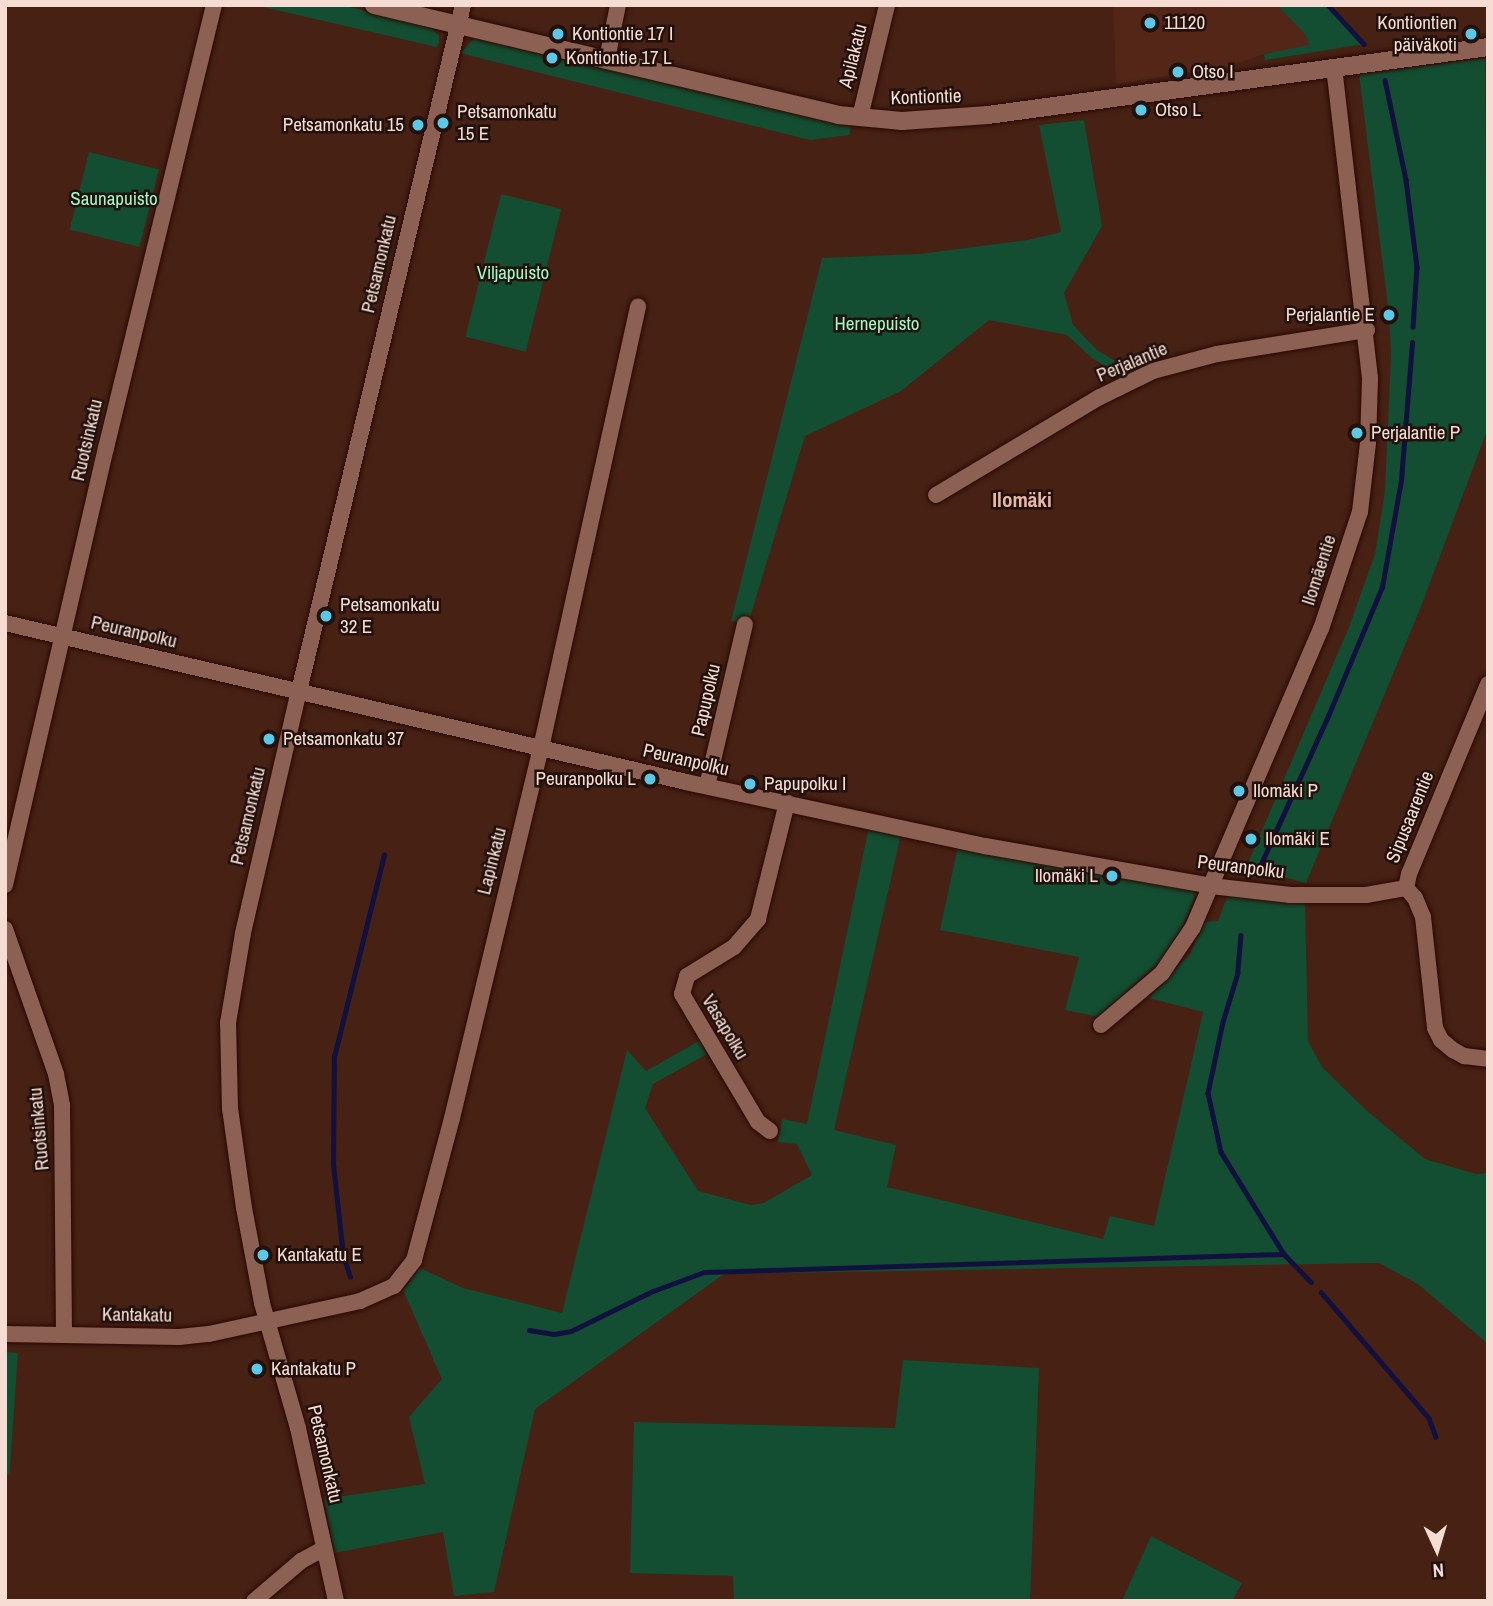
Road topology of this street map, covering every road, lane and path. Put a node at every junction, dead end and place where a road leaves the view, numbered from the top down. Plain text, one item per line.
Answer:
1 (214, 5) edge
2 (374, 5) edge
3 (463, 5) edge
4 (618, 5) edge
5 (887, 5) edge
6 (458, 25) junction
7 (1488, 47) edge
8 (607, 60) junction
9 (1334, 67) junction
10 (860, 117) junction
11 (638, 307) dead end
12 (1367, 330) junction
13 (936, 495) dead end
14 (5, 623) edge
15 (746, 624) dead end
16 (62, 637) junction
17 (1488, 684) edge
18 (299, 691) junction
19 (541, 748) junction
20 (707, 786) junction
21 (788, 803) junction
22 (5, 885) edge
23 (1211, 886) junction
24 (1406, 888) junction
25 (5, 929) edge
26 (1101, 1025) dead end
27 (1488, 1059) edge
28 (770, 1131) dead end
29 (266, 1321) junction
30 (5, 1334) edge
31 (64, 1334) junction
32 (323, 1549) junction
33 (254, 1601) edge
34 (336, 1601) edge

1 - 16 street, Ruotsinkatu
2 - 6 street, Kontiontie
3 - 6 street, Petsamonkatu
4 - 8 street
5 - 10 street, Apilakatu
6 - 8 street, Kontiontie
6 - 18 street, Petsamonkatu
7 - 9 street, Kontiontie
8 - 10 street, Kontiontie
9 - 10 street, Kontiontie
9 - 12 street, Ilomäentie
11 - 19 street, Lapinkatu
12 - 13 street, Perjalantie
12 - 23 street, Ilomäentie
14 - 16 street, Peuranpolku
15 - 20 street, Papupolku
16 - 18 street, Peuranpolku
16 - 22 street, Ruotsinkatu
17 - 24 street, Sipusaarentie
18 - 19 street, Peuranpolku
18 - 29 street, Petsamonkatu
19 - 20 street, Peuranpolku
19 - 29 street, Lapinkatu
20 - 21 street, Peuranpolku
21 - 23 street, Peuranpolku
21 - 28 street, Vasapolku
23 - 24 street, Peuranpolku
23 - 26 street, Ilomäentie
24 - 27 street, Sipusaarentie
25 - 31 street, Ruotsinkatu
29 - 31 street, Kantakatu
29 - 32 street, Petsamonkatu
30 - 31 street, Kantakatu
32 - 33 street
32 - 34 street, Petsamonkatu

